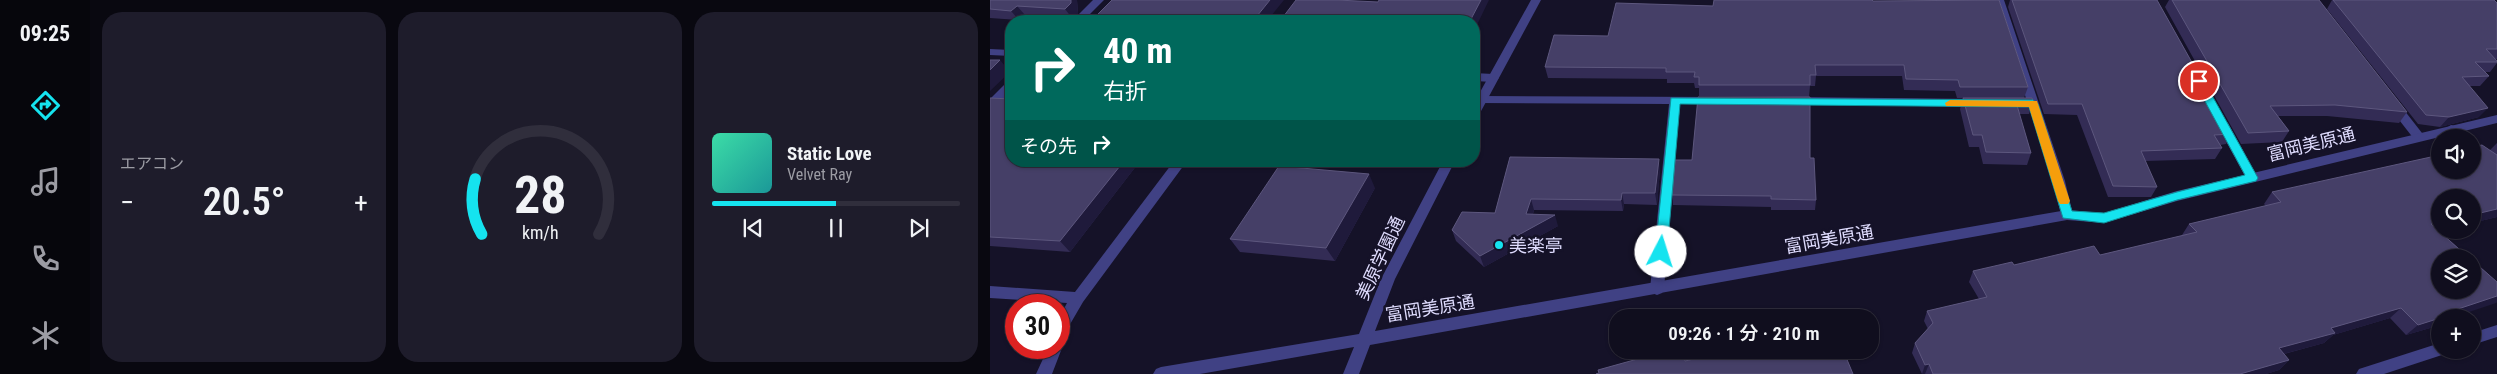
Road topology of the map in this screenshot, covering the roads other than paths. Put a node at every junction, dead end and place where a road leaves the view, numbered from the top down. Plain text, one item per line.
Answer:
1 (1099, 0) edge
2 (1536, 0) edge
3 (1999, 0) edge
4 (1083, 15) edge
5 (990, 52) edge
6 (1005, 53) edge
7 (1480, 77) edge
8 (1493, 78) junction
9 (1005, 91) edge
10 (2389, 98) edge
11 (1481, 100) joint
12 (1675, 100) junction
13 (1725, 101) edge
14 (1784, 101) edge
15 (1994, 104) edge
16 (990, 106) edge
17 (2215, 110) edge
18 (2497, 119) edge
19 (2468, 129) edge
20 (2431, 135) edge
21 (2418, 136) junction
22 (1176, 167) edge
23 (1446, 167) edge
24 (2252, 178) junction
25 (2067, 215) junction
26 (1657, 289) junction
27 (990, 292) edge
28 (1078, 298) junction
29 (1070, 311) edge
30 (2497, 331) edge
31 (2481, 336) edge
32 (1365, 338) junction
33 (2431, 352) edge
34 (1050, 359) edge
35 (1044, 374) edge
36 (1161, 374) edge
37 (1351, 374) edge
38 (2364, 374) edge

1 - 4 street
2 - 8 street
3 - 25 street
5 - 6 street
7 - 8 street
8 - 11 street
9 - 16 street
10 - 21 street
11 - 12 street
12 - 13 street
12 - 26 street
14 - 15 street
17 - 24 street
18 - 19 street, 富岡美原通
20 - 21 street, 富岡美原通
21 - 24 street, 富岡美原通
22 - 28 street
23 - 32 street, 美原学園通
24 - 25 street, 富岡美原通
25 - 26 street, 富岡美原通
26 - 32 street, 富岡美原通
27 - 28 street
28 - 29 street
30 - 31 street
32 - 36 street, 富岡美原通
32 - 37 street, 美原学園通
33 - 38 street
34 - 35 street

